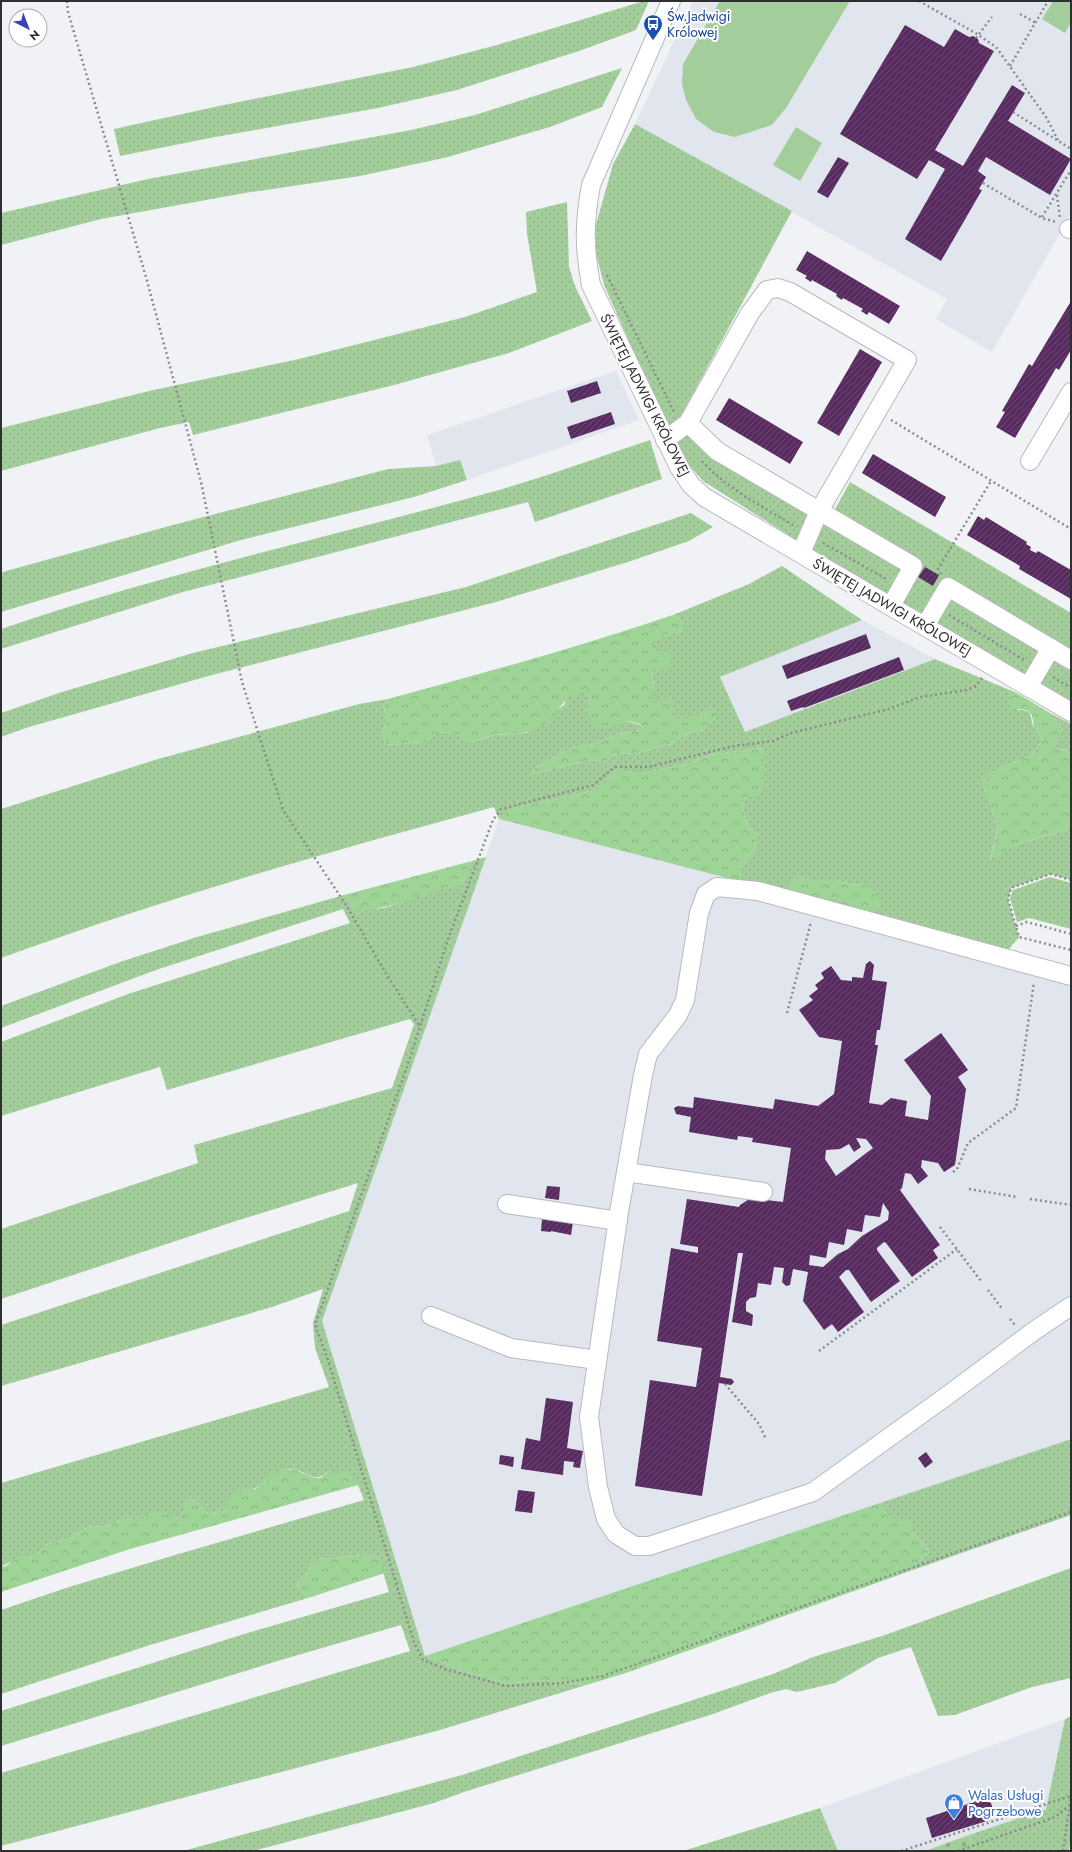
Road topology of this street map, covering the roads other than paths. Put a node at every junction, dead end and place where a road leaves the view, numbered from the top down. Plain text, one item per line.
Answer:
1 (671, 1) edge
2 (1071, 392) edge
3 (685, 425) junction
4 (665, 440) junction
5 (1030, 461) dead end
6 (818, 511) junction
7 (801, 553) junction
8 (890, 606) junction
9 (925, 626) junction
10 (1051, 648) junction
11 (1071, 660) edge
12 (1028, 687) junction
13 (1071, 712) edge
14 (1071, 976) edge
15 (626, 1172) junction
16 (763, 1192) dead end
17 (507, 1204) dead end
18 (618, 1220) junction
19 (1071, 1306) edge
20 (431, 1316) dead end
21 (597, 1360) junction

1 - 4 street, ŚWIĘTEJ JADWIGI KRÓLOWEJ
2 - 5 street
3 - 4 street
3 - 6 street
3 - 6 street
4 - 7 street, ŚWIĘTEJ JADWIGI KRÓLOWEJ
6 - 7 street
6 - 8 street
7 - 8 street, ŚWIĘTEJ JADWIGI KRÓLOWEJ
8 - 9 street, ŚWIĘTEJ JADWIGI KRÓLOWEJ
9 - 10 street
9 - 12 street, ŚWIĘTEJ JADWIGI KRÓLOWEJ
10 - 11 street
10 - 12 street
12 - 13 street, ŚWIĘTEJ JADWIGI KRÓLOWEJ
14 - 15 street
15 - 16 street
15 - 18 street
17 - 18 street
18 - 21 street
19 - 21 street
20 - 21 street

